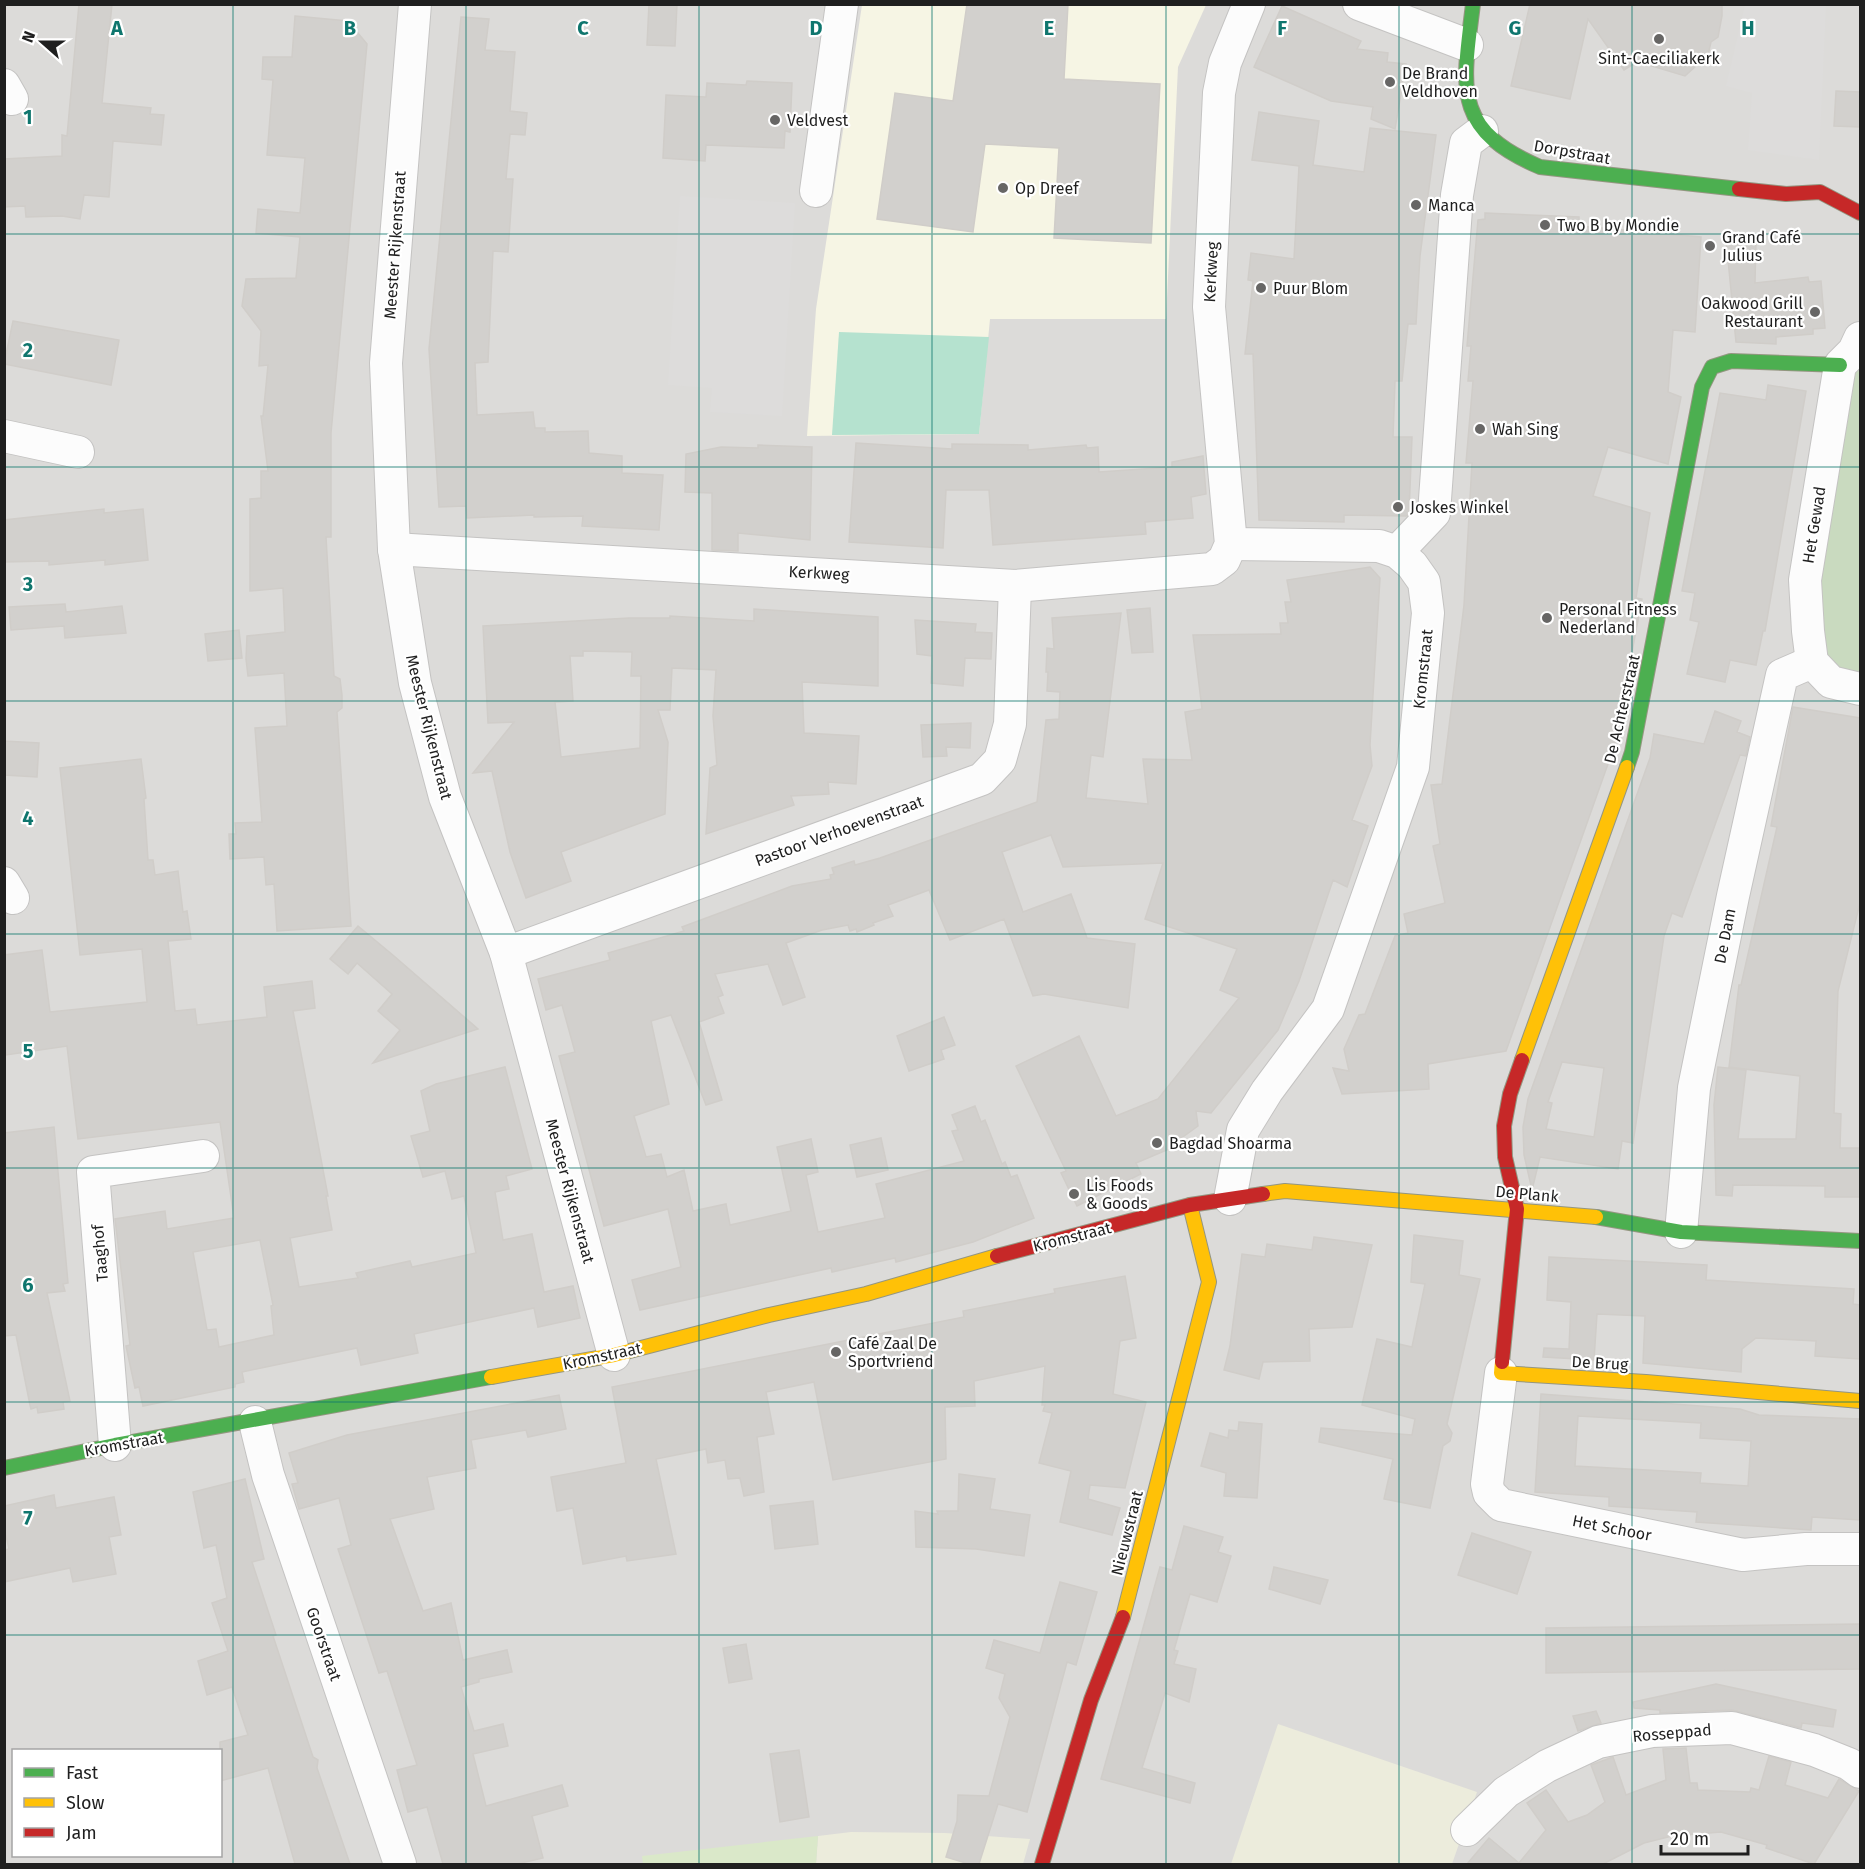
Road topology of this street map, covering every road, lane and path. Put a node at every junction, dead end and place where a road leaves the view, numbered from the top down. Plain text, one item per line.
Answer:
1 (415, 4) edge
2 (842, 4) edge
3 (1250, 4) edge
4 (1359, 4) edge
5 (1476, 8) edge
6 (1467, 45) junction
7 (1482, 131) junction
8 (816, 191) dead end
9 (1786, 194) junction
10 (1808, 209) dead end
11 (1860, 213) edge
12 (1832, 217) dead end
13 (1860, 338) edge
14 (1840, 365) junction
15 (4, 436) edge
16 (78, 452) dead end
17 (1231, 544) junction
18 (394, 549) junction
19 (1397, 552) junction
20 (1016, 585) junction
21 (1812, 662) junction
22 (1860, 689) edge
23 (506, 953) junction
24 (203, 1156) dead end
25 (1230, 1199) junction
26 (1190, 1205) junction
27 (1517, 1209) junction
28 (1681, 1232) junction
29 (1860, 1240) edge
30 (614, 1354) junction
31 (1501, 1373) junction
32 (1860, 1401) edge
33 (255, 1422) junction
34 (116, 1445) junction
35 (4, 1468) edge
36 (1860, 1549) edge
37 (1860, 1772) edge
38 (1467, 1830) dead end
39 (400, 1864) edge
40 (1042, 1864) edge

1 - 18 street, Meester Rijkenstraat
2 - 8 street
3 - 17 street, Kerkweg
4 - 6 street
5 - 6 street, Dorpstraat
6 - 7 street, Dorpstraat
7 - 9 street, Dorpstraat
7 - 19 street
9 - 10 street, Dorpstraat
9 - 11 street, Dorpstraat
11 - 12 street, Dorpstraat
13 - 14 street, Het Gewad
14 - 21 street, Het Gewad
14 - 27 street, De Achterstraat
15 - 16 street
17 - 19 street
17 - 20 street, Kerkweg
18 - 20 street, Kerkweg
18 - 23 street, Meester Rijkenstraat
19 - 25 street, Kromstraat
20 - 23 street, Pastoor Verhoevenstraat
21 - 22 street
21 - 28 street, De Dam
23 - 30 street, Meester Rijkenstraat
24 - 34 street, Taaghof
25 - 26 street, De Plank
25 - 27 street, De Plank
26 - 30 street, Kromstraat
26 - 40 street, Nieuwstraat
27 - 28 street, De Plank
27 - 31 street
28 - 29 street, De Plank
30 - 33 street, Kromstraat
31 - 32 street, De Brug
31 - 36 street, Het Schoor
33 - 34 street, Kromstraat
33 - 39 street, Goorstraat
34 - 35 street, Kromstraat
37 - 38 street, Rosseppad

